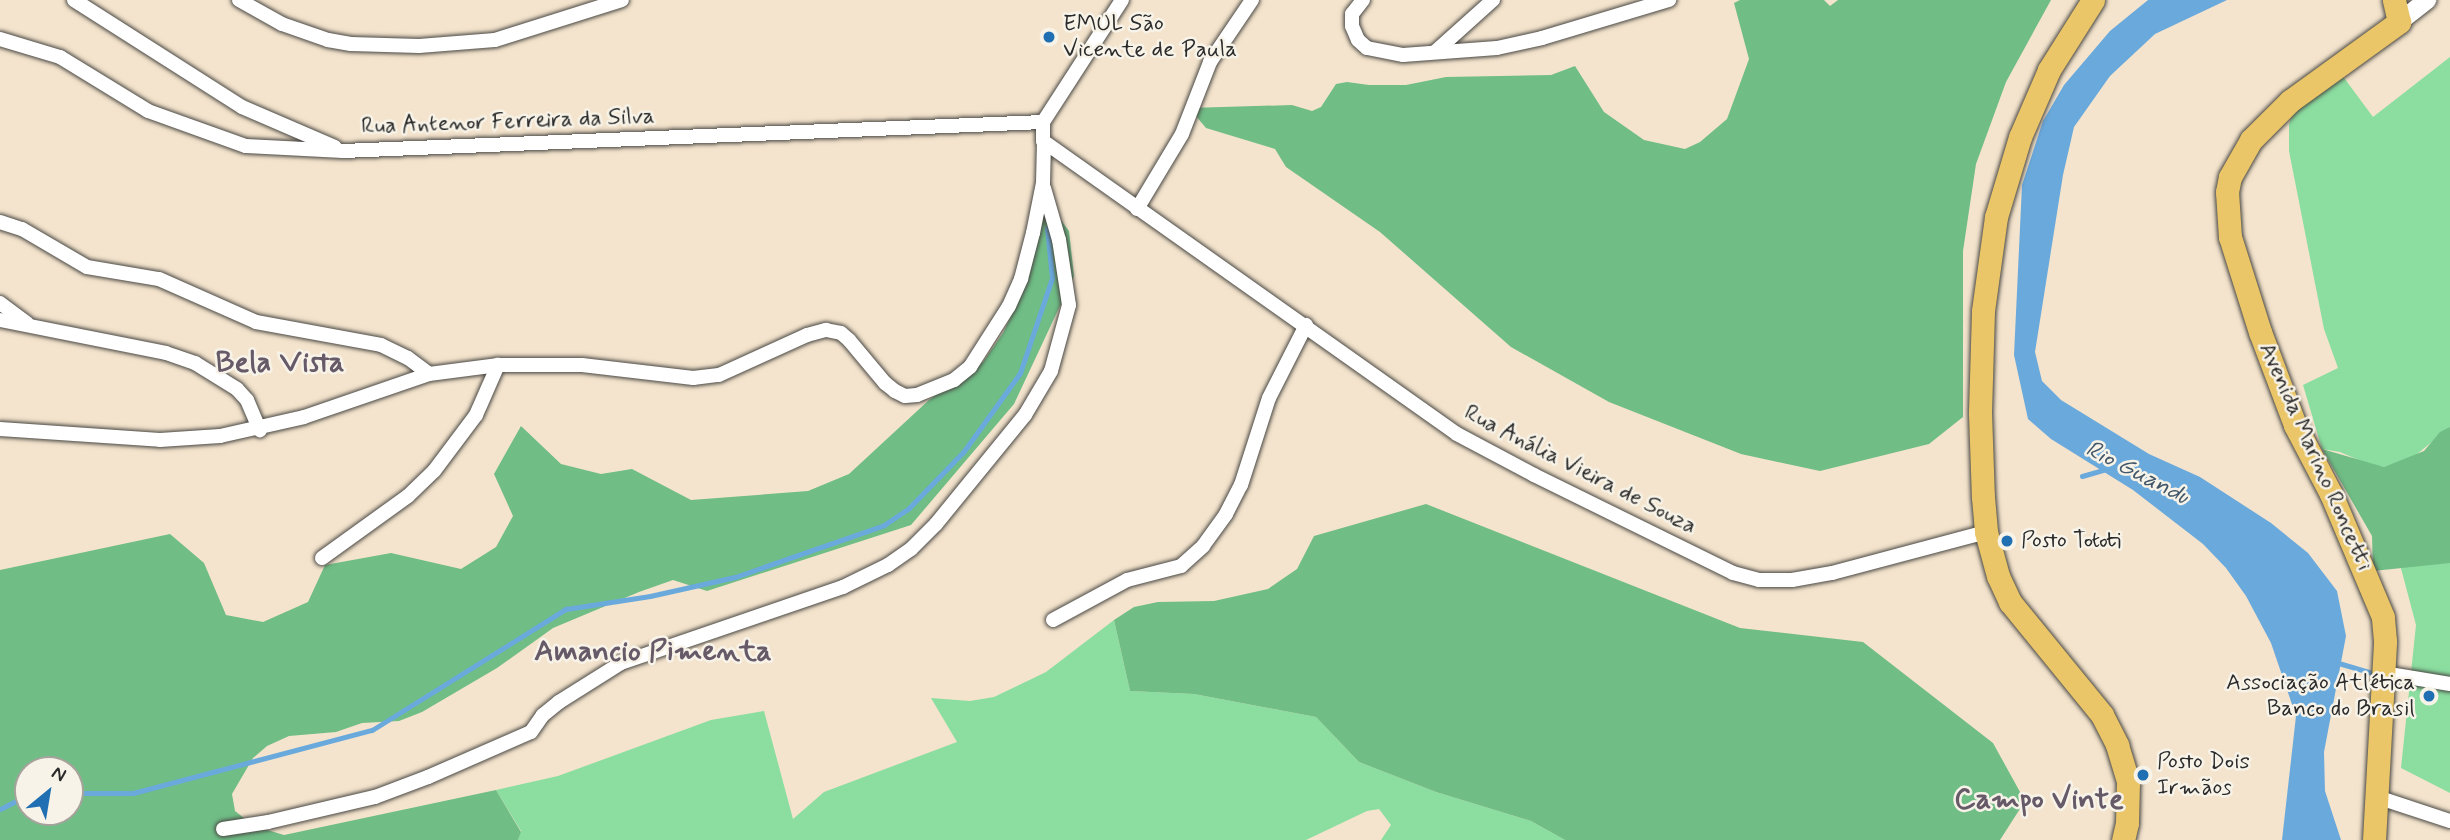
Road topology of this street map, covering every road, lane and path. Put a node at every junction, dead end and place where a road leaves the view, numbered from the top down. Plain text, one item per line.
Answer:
1 (74, 0) edge
2 (239, 0) edge
3 (622, 0) edge
4 (1122, 0) edge
5 (1252, 0) edge
6 (1363, 0) edge
7 (1493, 0) edge
8 (1669, 0) edge
9 (2093, 0) edge
10 (2427, 0) edge
11 (2396, 11) edge
12 (0, 39) edge
13 (1435, 52) junction
14 (1043, 122) junction
15 (1044, 142) junction
16 (343, 151) junction
17 (1043, 183) junction
18 (1137, 209) junction
19 (0, 222) edge
20 (0, 303) edge
21 (0, 320) edge
22 (29, 324) junction
23 (1306, 325) junction
24 (498, 365) junction
25 (429, 373) junction
26 (0, 429) edge
27 (260, 430) junction
28 (1986, 532) junction
29 (322, 558) dead end
30 (1053, 620) dead end
31 (2383, 673) junction
32 (2450, 684) edge
33 (2377, 797) junction
34 (2450, 821) edge
35 (223, 829) dead end
36 (2123, 840) edge
37 (2374, 840) edge

1 - 16 street
2 - 3 street
4 - 14 street
5 - 18 street
6 - 13 street
7 - 13 street
8 - 13 street
9 - 28 main road
10 - 11 street, Avenida Marino Roncetti
11 - 31 main road, Avenida Marino Roncetti
12 - 16 street, Rua Antenor Ferreira da Silva
14 - 15 street
14 - 16 street, Rua Antenor Ferreira da Silva
15 - 17 street
15 - 18 street, Rua Anália Vieira de Souza
17 - 24 street
17 - 35 street
18 - 23 street, Rua Anália Vieira de Souza
19 - 25 street
20 - 22 street
21 - 22 street
22 - 27 street
23 - 28 street, Rua Anália Vieira de Souza
23 - 30 street
24 - 25 street
24 - 29 street
25 - 27 street
26 - 27 street
28 - 36 main road
31 - 32 street
31 - 33 main road, Avenida Marino Roncetti
33 - 34 street
33 - 37 main road, Avenida Marino Roncetti

